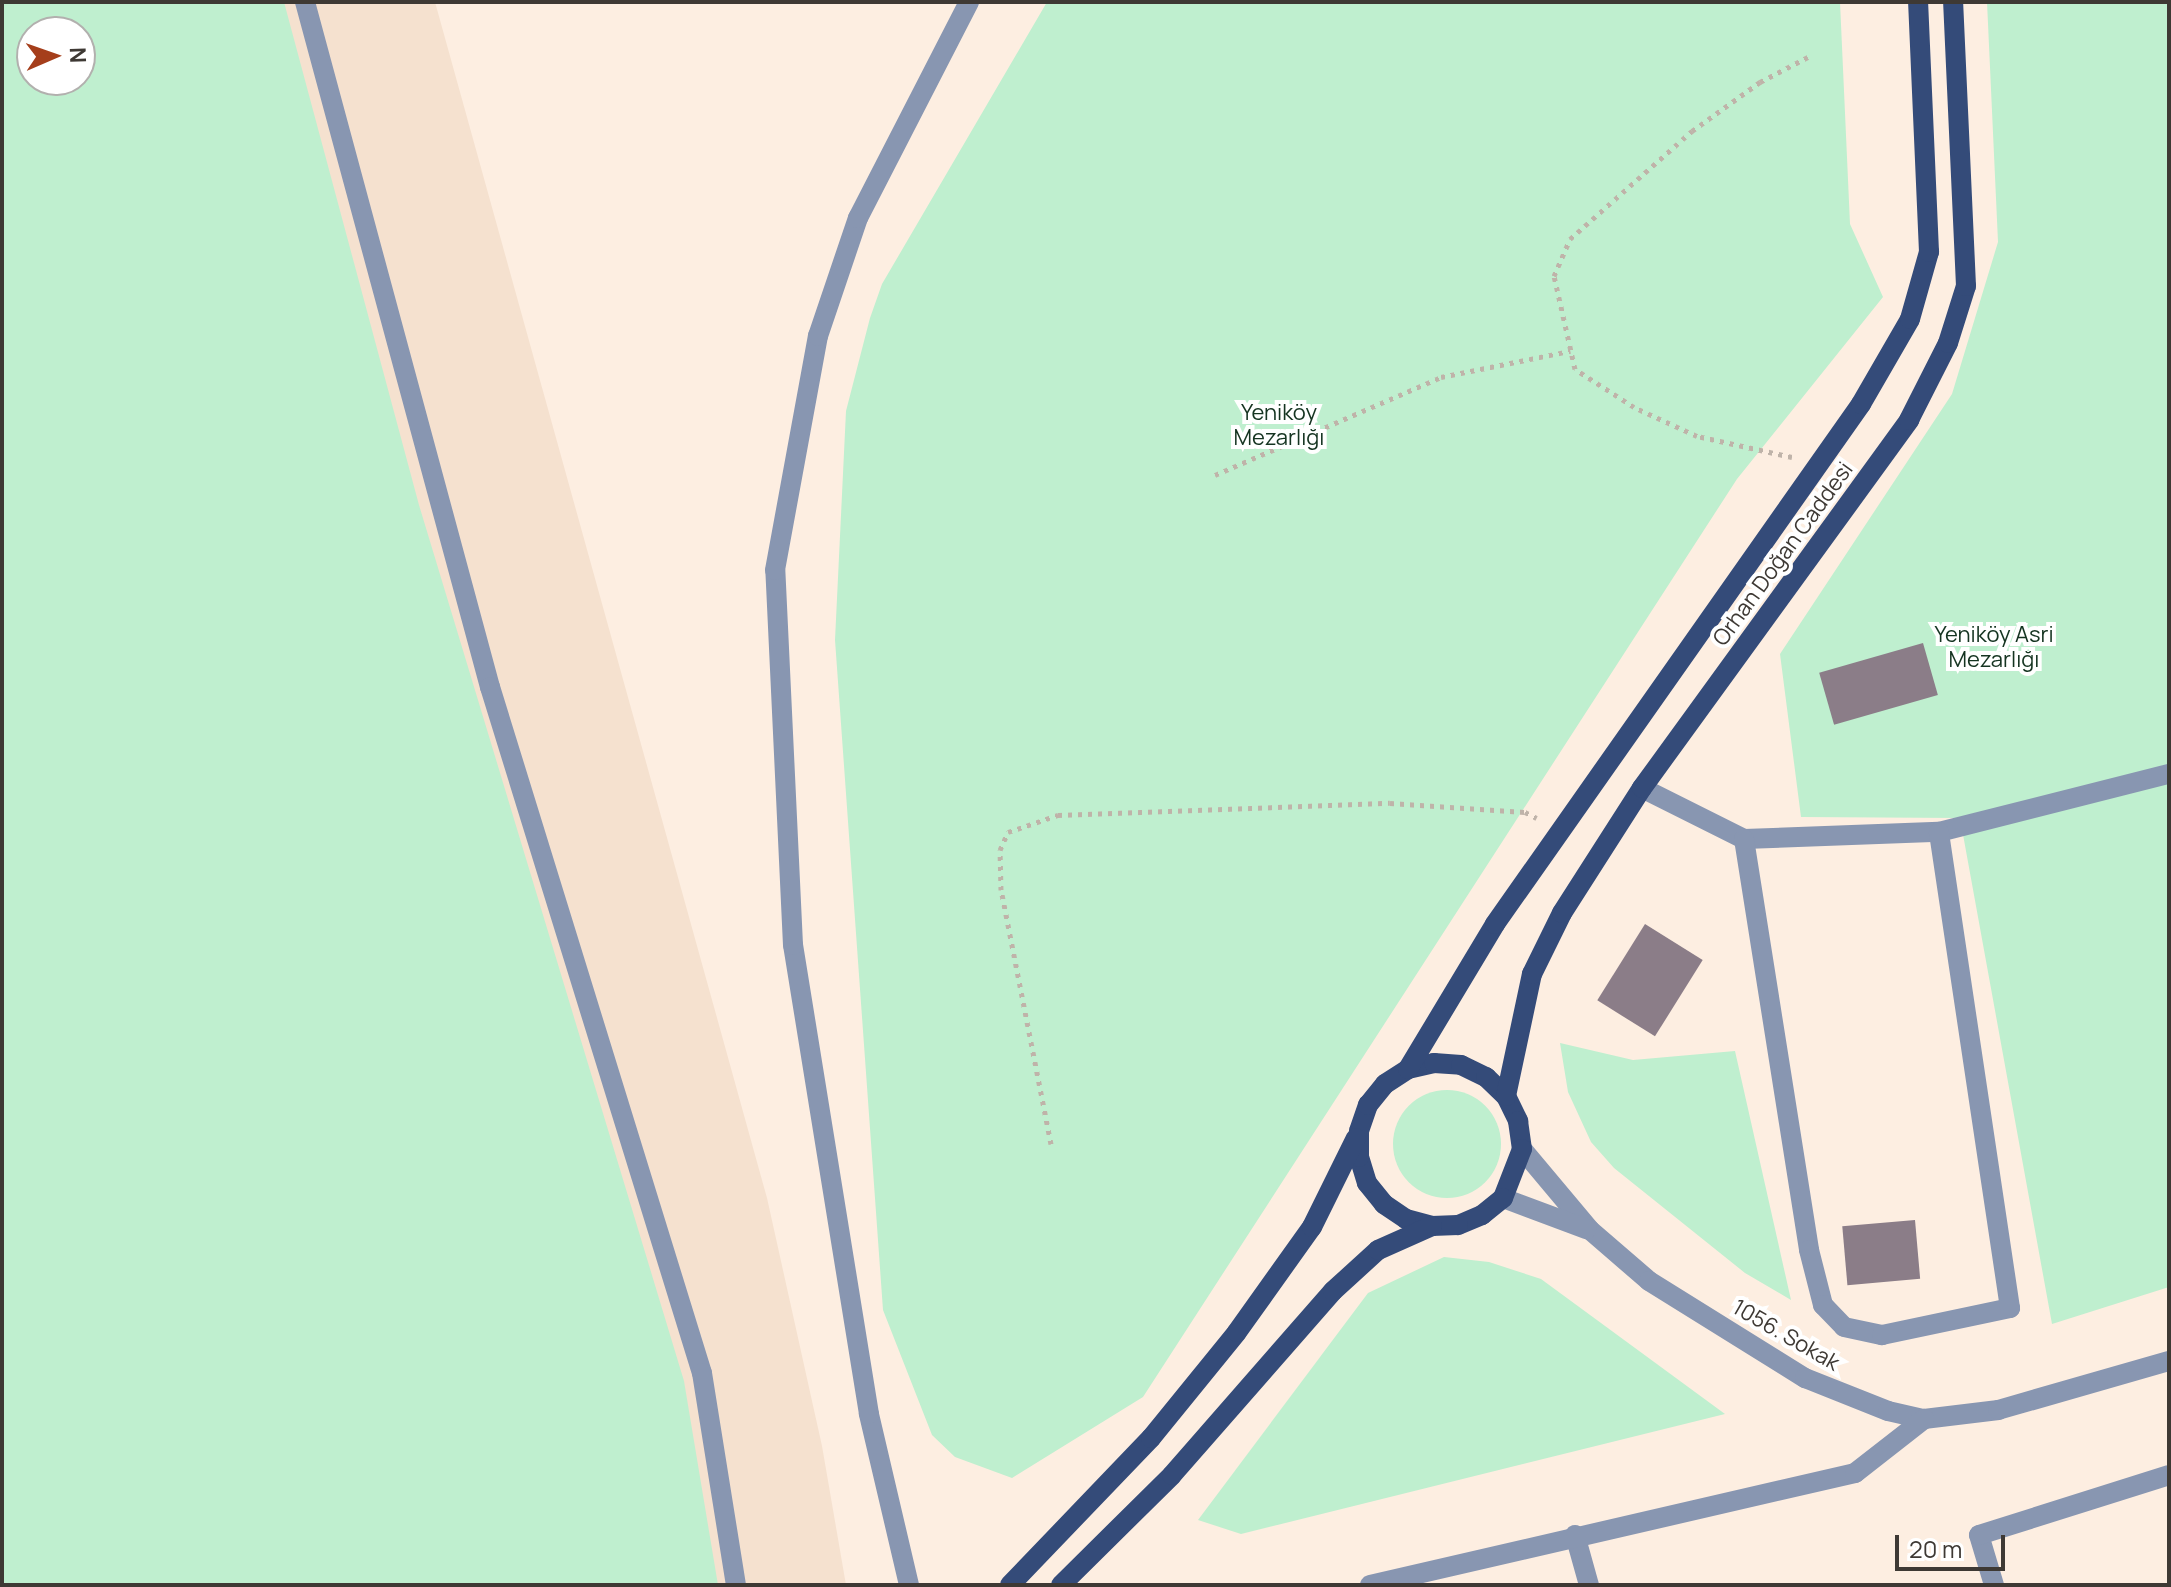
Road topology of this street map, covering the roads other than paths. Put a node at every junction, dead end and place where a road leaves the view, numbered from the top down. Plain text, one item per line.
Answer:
1 (305, 2) edge
2 (969, 2) edge
3 (1918, 2) edge
4 (1953, 2) edge
5 (2169, 774) edge
6 (1642, 788) junction
7 (1939, 832) junction
8 (1744, 839) junction
9 (1408, 1069) junction
10 (1506, 1096) junction
11 (1359, 1131) junction
12 (1522, 1149) junction
13 (1503, 1198) junction
14 (1432, 1226) junction
15 (1590, 1230) junction
16 (2169, 1361) edge
17 (1924, 1419) junction
18 (2169, 1475) edge
19 (1575, 1535) junction
20 (736, 1585) edge
21 (909, 1585) edge
22 (1010, 1585) edge
23 (1061, 1585) edge
24 (1370, 1585) edge
25 (1589, 1585) edge
26 (1994, 1585) edge

1 - 20 street
2 - 21 street
3 - 9 main road
4 - 6 main road, Orhan Doğan Caddesi
5 - 7 street
6 - 8 street
6 - 10 main road, Orhan Doğan Caddesi
7 - 8 street
7 - 8 street
9 - 10 main road
9 - 11 main road
10 - 12 main road
11 - 14 main road
11 - 22 main road
12 - 13 main road
12 - 15 street
13 - 14 main road
13 - 15 street
14 - 23 main road
15 - 17 street, 1056. Sokak
16 - 17 street, 1056. Sokak
17 - 19 street
18 - 26 street
19 - 24 street
19 - 25 street

